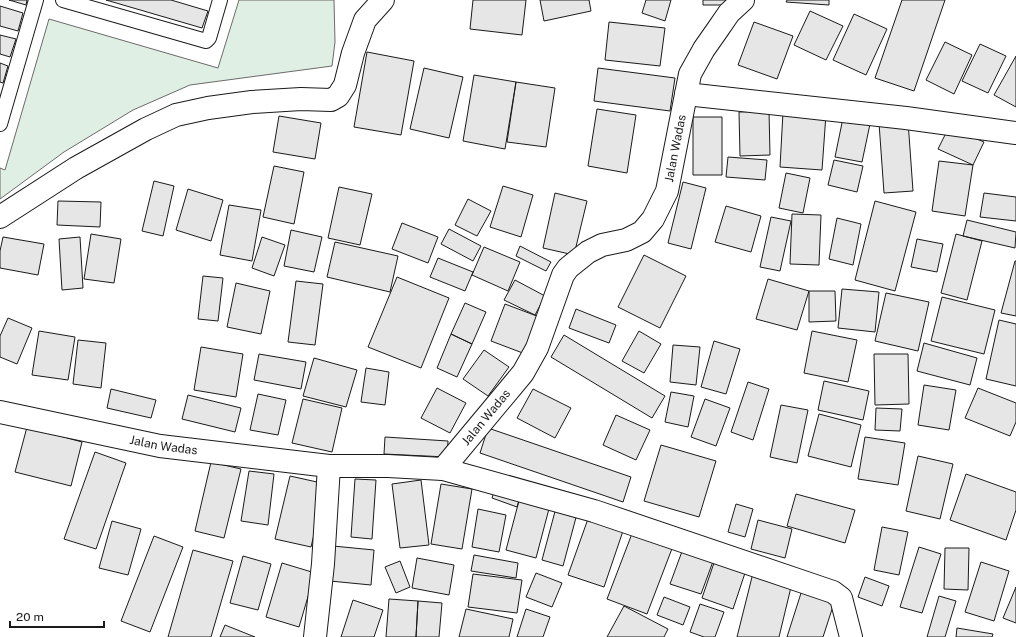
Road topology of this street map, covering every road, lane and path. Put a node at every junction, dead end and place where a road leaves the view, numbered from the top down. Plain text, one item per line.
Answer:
1 (36, 0) edge
2 (63, 0) edge
3 (220, 0) edge
4 (383, 0) edge
5 (743, 0) edge
6 (686, 94) junction
7 (0, 124) edge
8 (1016, 134) edge
9 (0, 217) edge
10 (0, 412) edge
11 (329, 466) junction
12 (443, 469) junction
13 (315, 637) edge
14 (851, 637) edge

1 - 7 lane
2 - 3 lane
4 - 9 street
5 - 6 street, Jalan Wadas
6 - 8 street
6 - 12 street, Jalan Wadas
10 - 11 street, Jalan Wadas
11 - 12 street, Jalan Wadas
11 - 13 street
12 - 14 street

